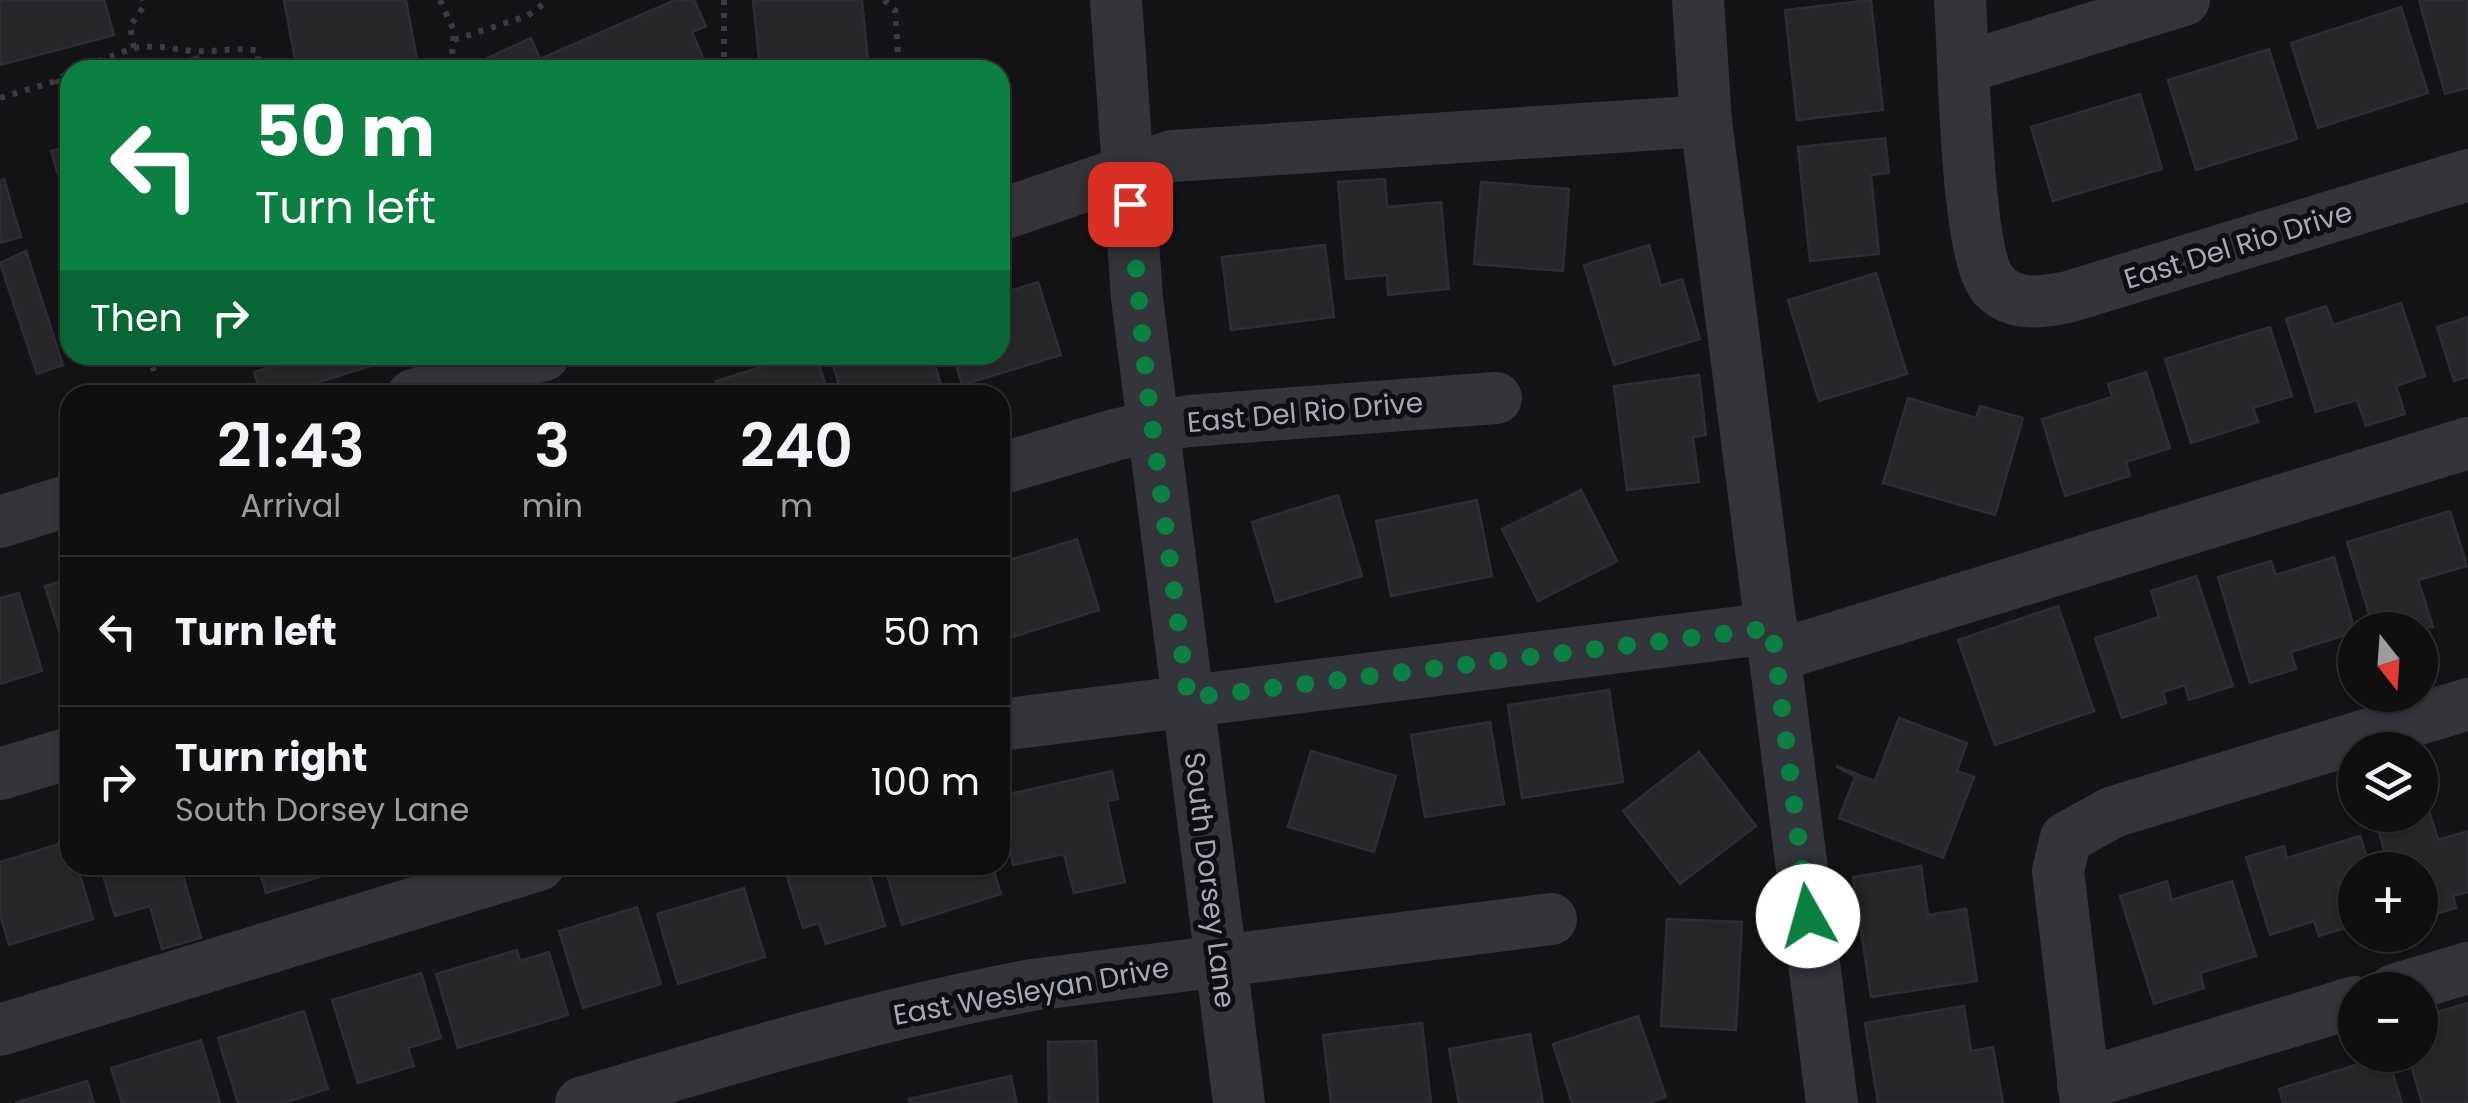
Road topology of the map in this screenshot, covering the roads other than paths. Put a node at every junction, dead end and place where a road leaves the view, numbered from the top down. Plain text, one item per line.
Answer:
1 (1116, 0) edge
2 (1698, 0) edge
3 (1960, 0) edge
4 (2184, 0) edge
5 (1966, 67) junction
6 (1706, 120) junction
7 (1128, 172) junction
8 (2468, 176) edge
9 (1010, 212) edge
10 (511, 365) edge
11 (446, 385) edge
12 (1496, 398) dead end
13 (1152, 426) junction
14 (2468, 443) edge
15 (1010, 465) edge
16 (60, 503) edge
17 (0, 522) edge
18 (1774, 642) junction
19 (1188, 698) junction
20 (2468, 704) edge
21 (1010, 724) edge
22 (60, 756) edge
23 (0, 774) edge
24 (505, 875) edge
25 (1552, 919) dead end
26 (1220, 960) junction
27 (2468, 968) edge
28 (2438, 977) edge
29 (2338, 1008) edge
30 (0, 1030) edge
31 (2084, 1094) edge
32 (581, 1103) edge
33 (1239, 1103) edge
34 (1832, 1103) edge

1 - 7 street, South Dorsey Lane
2 - 6 street
3 - 5 street
4 - 5 street
5 - 8 street, East Del Rio Drive
6 - 7 street
6 - 18 street
7 - 9 street
7 - 13 street, South Dorsey Lane
10 - 11 street
12 - 13 street, East Del Rio Drive
13 - 15 street, East Del Rio Drive
13 - 19 street, South Dorsey Lane
14 - 18 street
16 - 17 street
18 - 19 street
18 - 34 street
19 - 21 street
19 - 26 street, South Dorsey Lane
20 - 31 street
22 - 23 street
24 - 30 street
25 - 26 street, East Wesleyan Drive
26 - 32 street, East Wesleyan Drive
26 - 33 street, South Dorsey Lane
27 - 28 street
29 - 31 street

